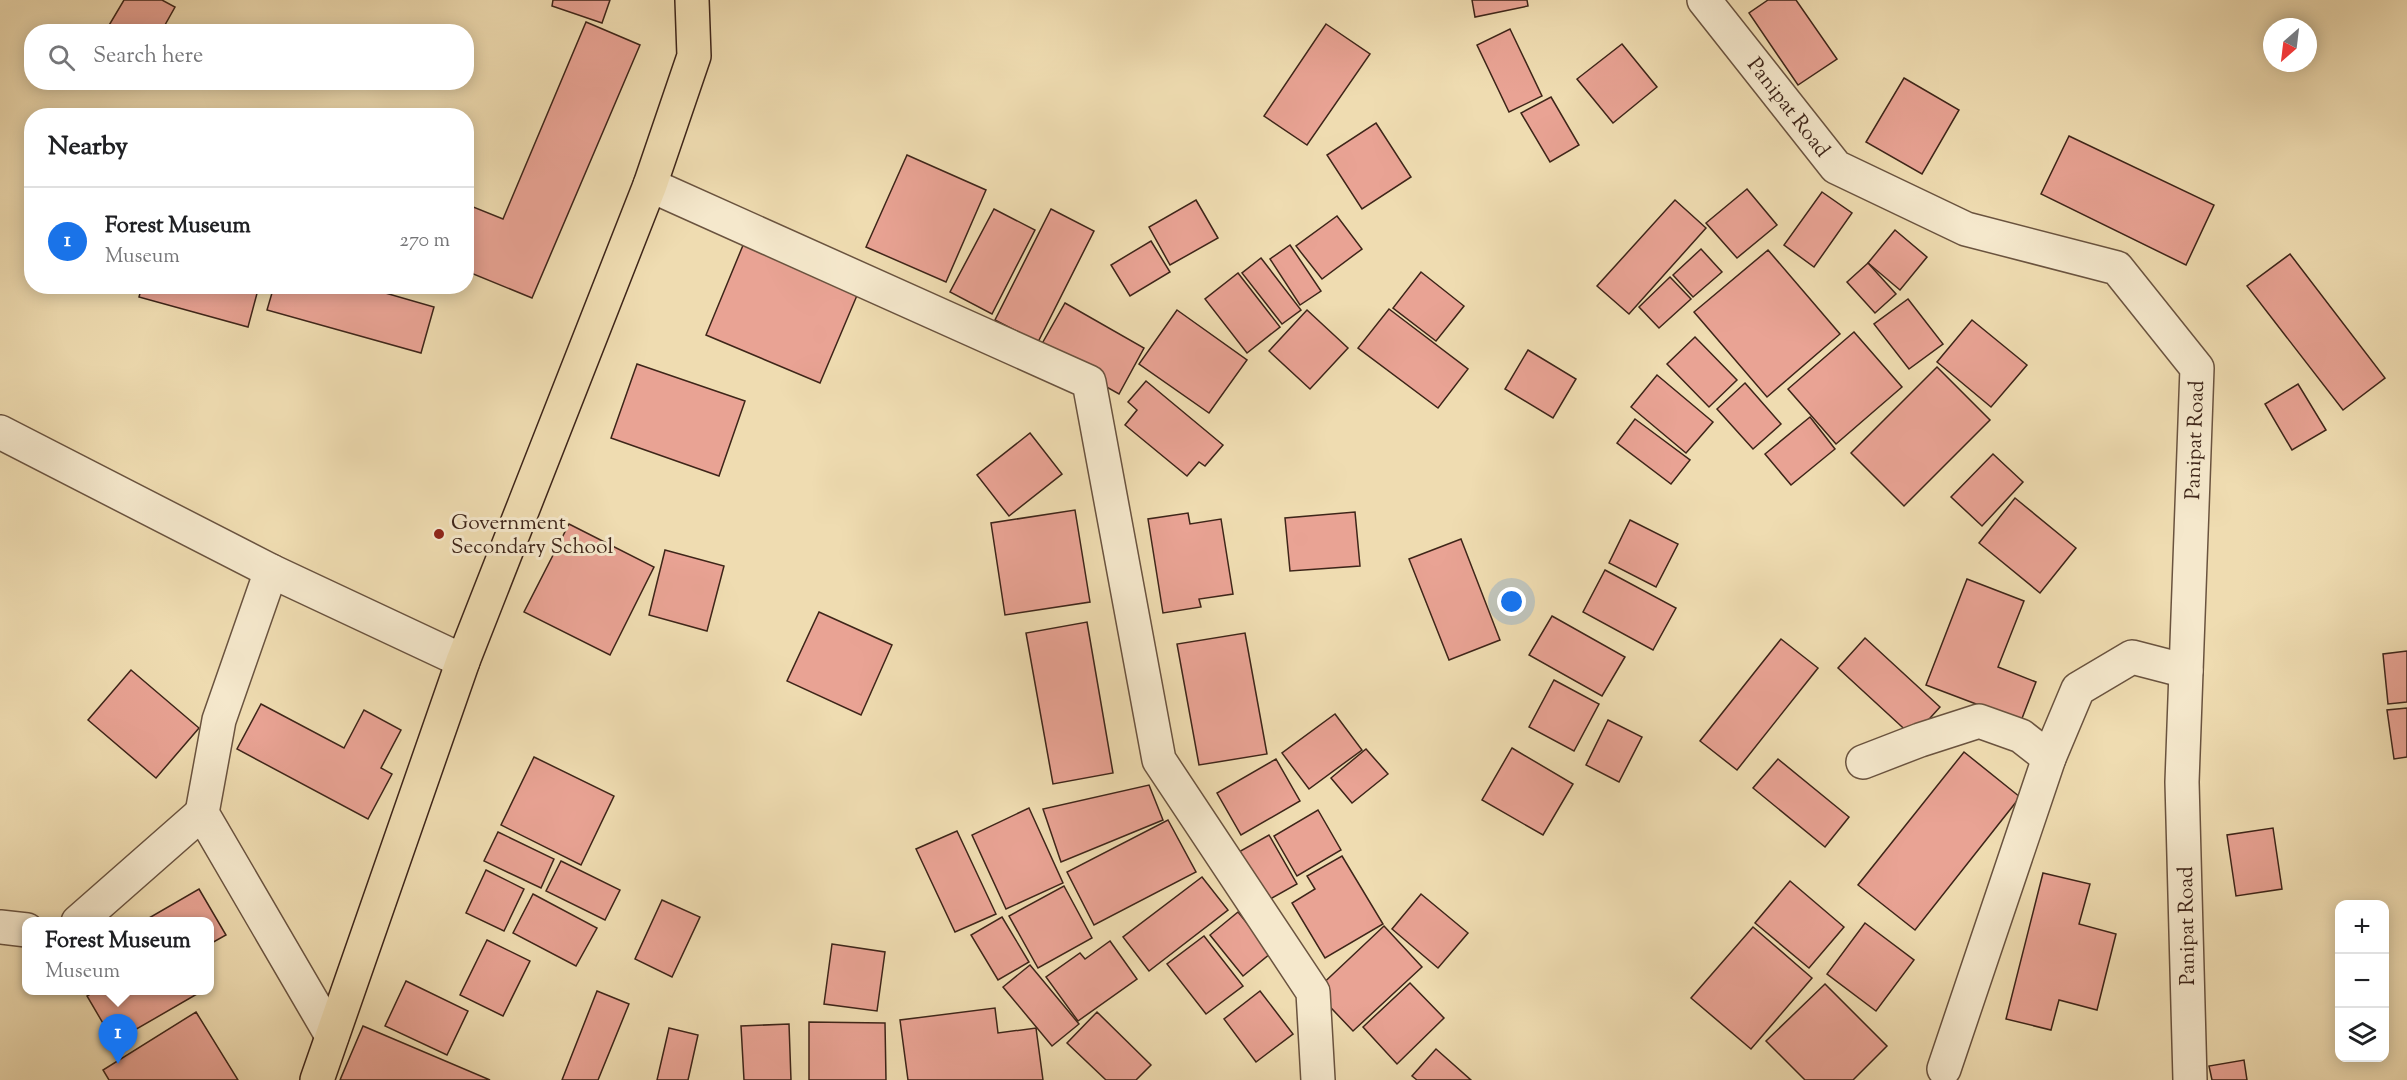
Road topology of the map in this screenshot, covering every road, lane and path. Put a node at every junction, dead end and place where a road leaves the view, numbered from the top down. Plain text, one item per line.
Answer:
1 (692, 0) edge
2 (1704, 0) edge
3 (650, 185) junction
4 (0, 432) edge
5 (271, 571) junction
6 (463, 661) junction
7 (2186, 671) junction
8 (2049, 758) junction
9 (1863, 762) dead end
10 (202, 813) junction
11 (83, 917) edge
12 (0, 927) edge
13 (22, 929) edge
14 (332, 1036) junction
15 (1944, 1069) dead end
16 (317, 1080) edge
17 (1317, 1080) edge
18 (2190, 1080) edge

1 - 3 highway
2 - 7 street, Panipat Road
3 - 6 highway
3 - 17 street
4 - 5 street
5 - 6 street
5 - 10 street
6 - 14 highway
7 - 8 street
7 - 18 street, Panipat Road
8 - 9 street
8 - 15 street
10 - 11 street
10 - 14 street
12 - 13 street
14 - 16 highway

